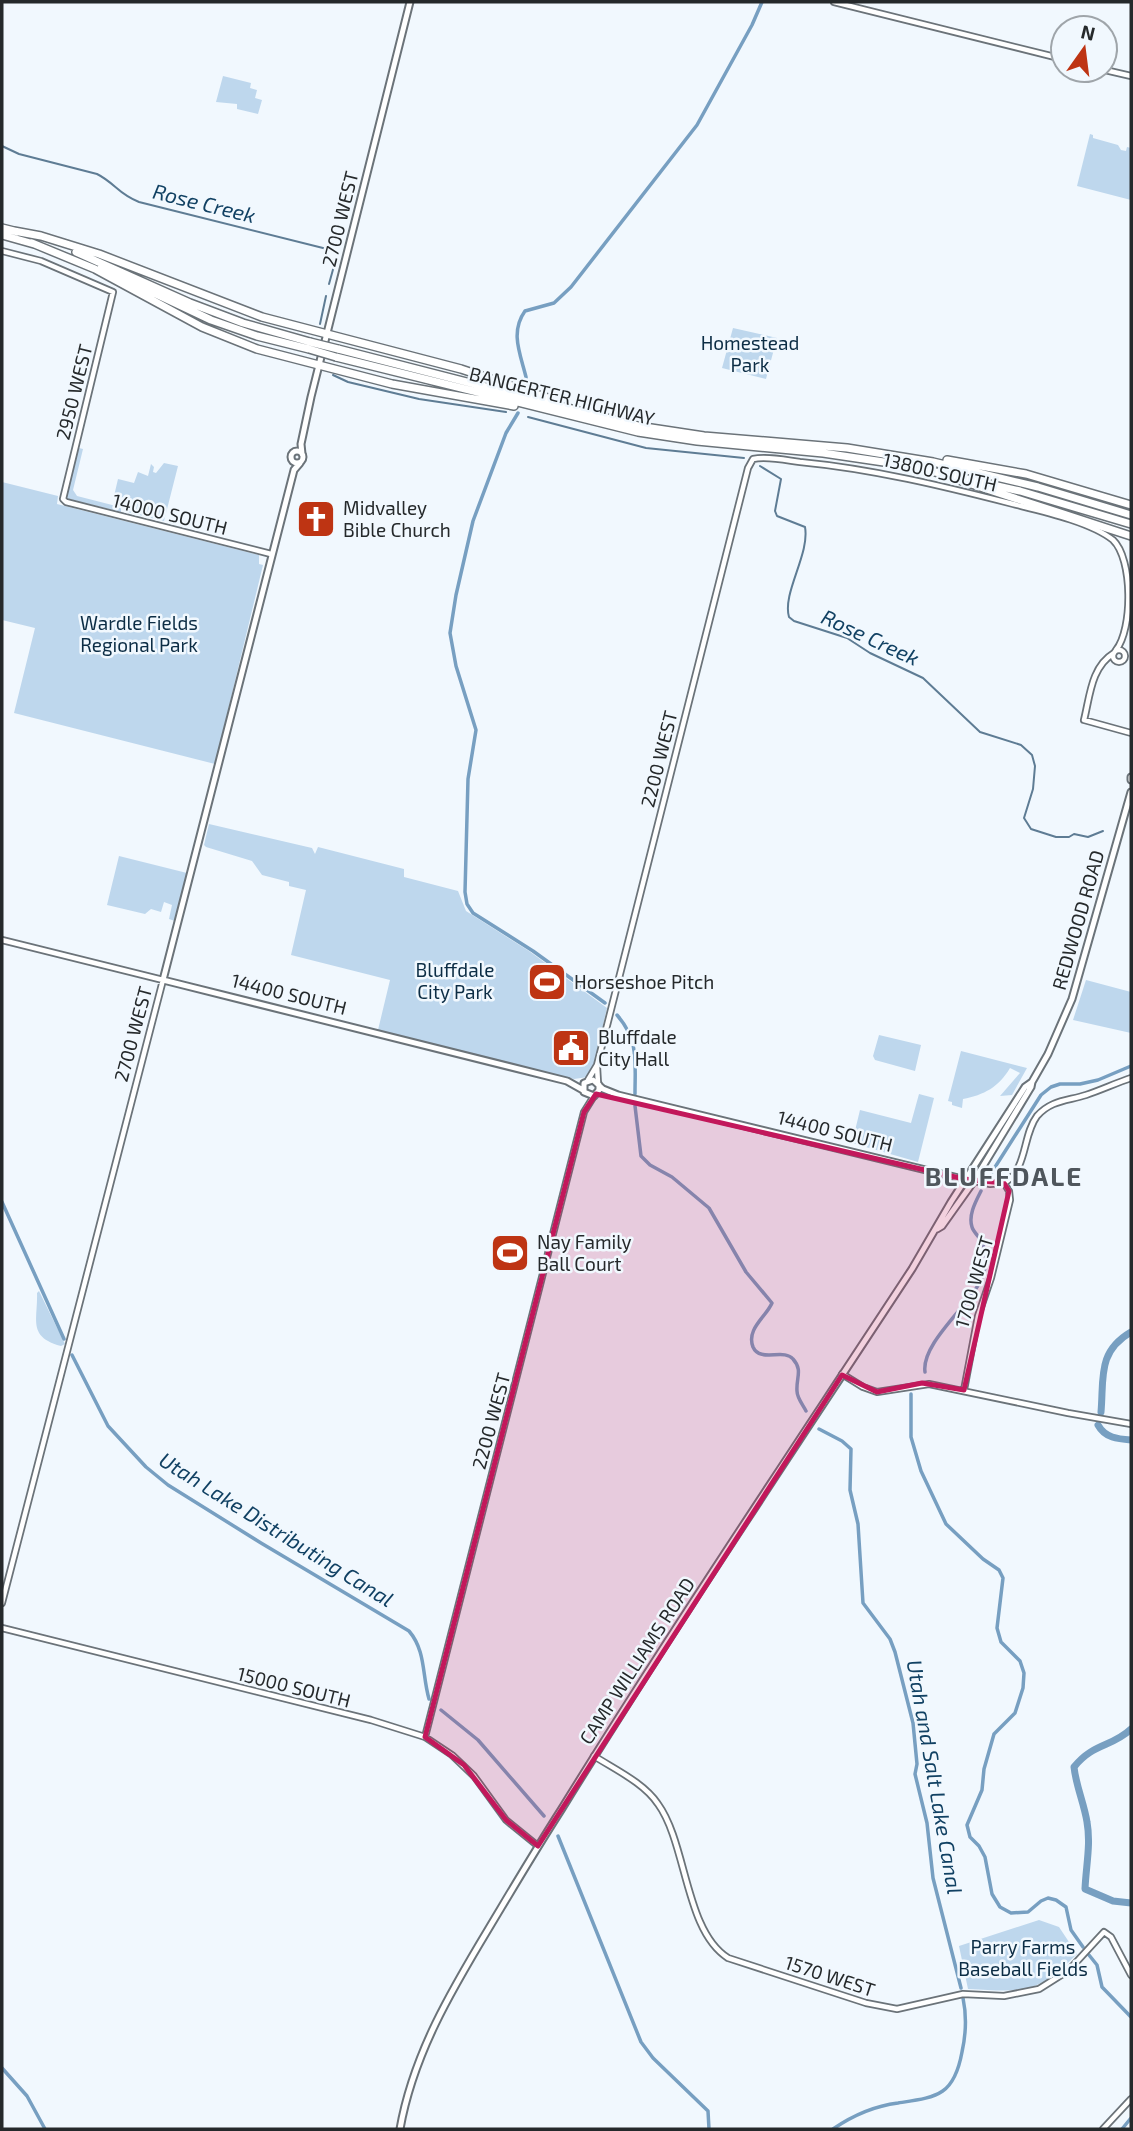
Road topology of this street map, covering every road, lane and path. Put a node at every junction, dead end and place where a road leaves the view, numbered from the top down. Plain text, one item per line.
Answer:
1 (410, 2) edge
2 (834, 2) edge
3 (1049, 56) edge
4 (2, 228) edge
5 (14, 231) junction
6 (2, 234) edge
7 (32, 243) junction
8 (2, 251) edge
9 (327, 334) junction
10 (309, 346) junction
11 (337, 353) junction
12 (318, 366) junction
13 (613, 420) junction
14 (590, 421) junction
15 (299, 452) junction
16 (887, 454) junction
17 (751, 460) joint
18 (292, 461) junction
19 (300, 463) junction
20 (904, 465) junction
21 (293, 473) junction
22 (63, 499) joint
23 (1131, 505) edge
24 (1131, 515) edge
25 (1131, 524) edge
26 (1131, 536) edge
27 (271, 554) junction
28 (1123, 636) junction
29 (1124, 651) junction
30 (1115, 652) junction
31 (1115, 661) junction
32 (1101, 663) junction
33 (1131, 733) edge
34 (1131, 792) edge
35 (2, 940) edge
36 (163, 980) junction
37 (1048, 1054) joint
38 (597, 1065) junction
39 (1131, 1078) edge
40 (567, 1081) junction
41 (587, 1081) junction
42 (1032, 1082) junction
43 (598, 1084) junction
44 (584, 1091) junction
45 (595, 1095) junction
46 (618, 1095) junction
47 (584, 1112) junction
48 (966, 1180) junction
49 (974, 1181) junction
50 (1004, 1183) junction
51 (937, 1228) junction
52 (842, 1374) junction
53 (964, 1390) junction
54 (1131, 1424) edge
55 (2, 1603) edge
56 (2, 1628) edge
57 (425, 1737) junction
58 (594, 1756) junction
59 (538, 1846) junction
60 (1131, 1975) edge
61 (1131, 2099) edge
62 (400, 2129) edge
63 (1103, 2129) edge

1 - 9 main road, 2700 WEST
2 - 3 street
4 - 5 highway, BANGERTER HIGHWAY
5 - 9 highway
5 - 10 highway, BANGERTER HIGHWAY
6 - 7 highway, BANGERTER HIGHWAY
7 - 10 highway, BANGERTER HIGHWAY
7 - 12 highway
8 - 22 street, 2950 WEST
9 - 12 main road, 2700 WEST
9 - 13 highway
10 - 11 highway, BANGERTER HIGHWAY, bridge
11 - 13 highway, BANGERTER HIGHWAY
11 - 14 highway, BANGERTER HIGHWAY
12 - 14 highway
12 - 15 main road, 2700 WEST
13 - 16 highway, BANGERTER HIGHWAY
14 - 20 highway, BANGERTER HIGHWAY
15 - 18 main road
15 - 19 main road
16 - 23 highway
16 - 24 highway, BANGERTER HIGHWAY
17 - 28 street, 13800 SOUTH
17 - 38 street, 2200 WEST
18 - 19 main road
18 - 21 main road, 2700 WEST
19 - 21 main road, 2700 WEST
20 - 25 highway, BANGERTER HIGHWAY
20 - 26 highway
21 - 27 main road, 2700 WEST
22 - 27 street, 14000 SOUTH
27 - 36 main road, 2700 WEST
28 - 29 street
28 - 30 street
29 - 30 street
29 - 31 street
30 - 31 street
30 - 32 street
31 - 32 street
32 - 33 street
34 - 37 main road, REDWOOD ROAD
35 - 36 street, 14400 SOUTH
36 - 40 main road, 14400 SOUTH
36 - 55 street, 2700 WEST
37 - 42 main road, CAMP WILLIAMS ROAD
38 - 41 street, 2200 WEST
38 - 43 street, 2200 WEST
39 - 50 street
40 - 41 main road, 14400 SOUTH
40 - 44 main road, 14400 SOUTH
41 - 43 main road
41 - 44 main road
42 - 48 main road, CAMP WILLIAMS ROAD
42 - 49 main road, CAMP WILLIAMS ROAD
43 - 45 main road
43 - 46 main road, 14400 SOUTH
44 - 45 main road
44 - 47 street, 2200 WEST
45 - 46 main road, 14400 SOUTH
45 - 47 street, 2200 WEST
46 - 48 main road, 14400 SOUTH
47 - 57 street, 2200 WEST
48 - 49 main road, 14400 SOUTH
48 - 51 main road, CAMP WILLIAMS ROAD
49 - 50 street, 14400 SOUTH
49 - 51 main road, CAMP WILLIAMS ROAD
50 - 53 street, 1700 WEST
51 - 52 main road, CAMP WILLIAMS ROAD
52 - 53 street
52 - 58 main road, CAMP WILLIAMS ROAD
53 - 54 street
56 - 57 street, 15000 SOUTH
57 - 59 street, 15000 SOUTH
58 - 59 main road, CAMP WILLIAMS ROAD
58 - 60 street, 1570 WEST
59 - 62 main road, CAMP WILLIAMS ROAD
61 - 63 street

